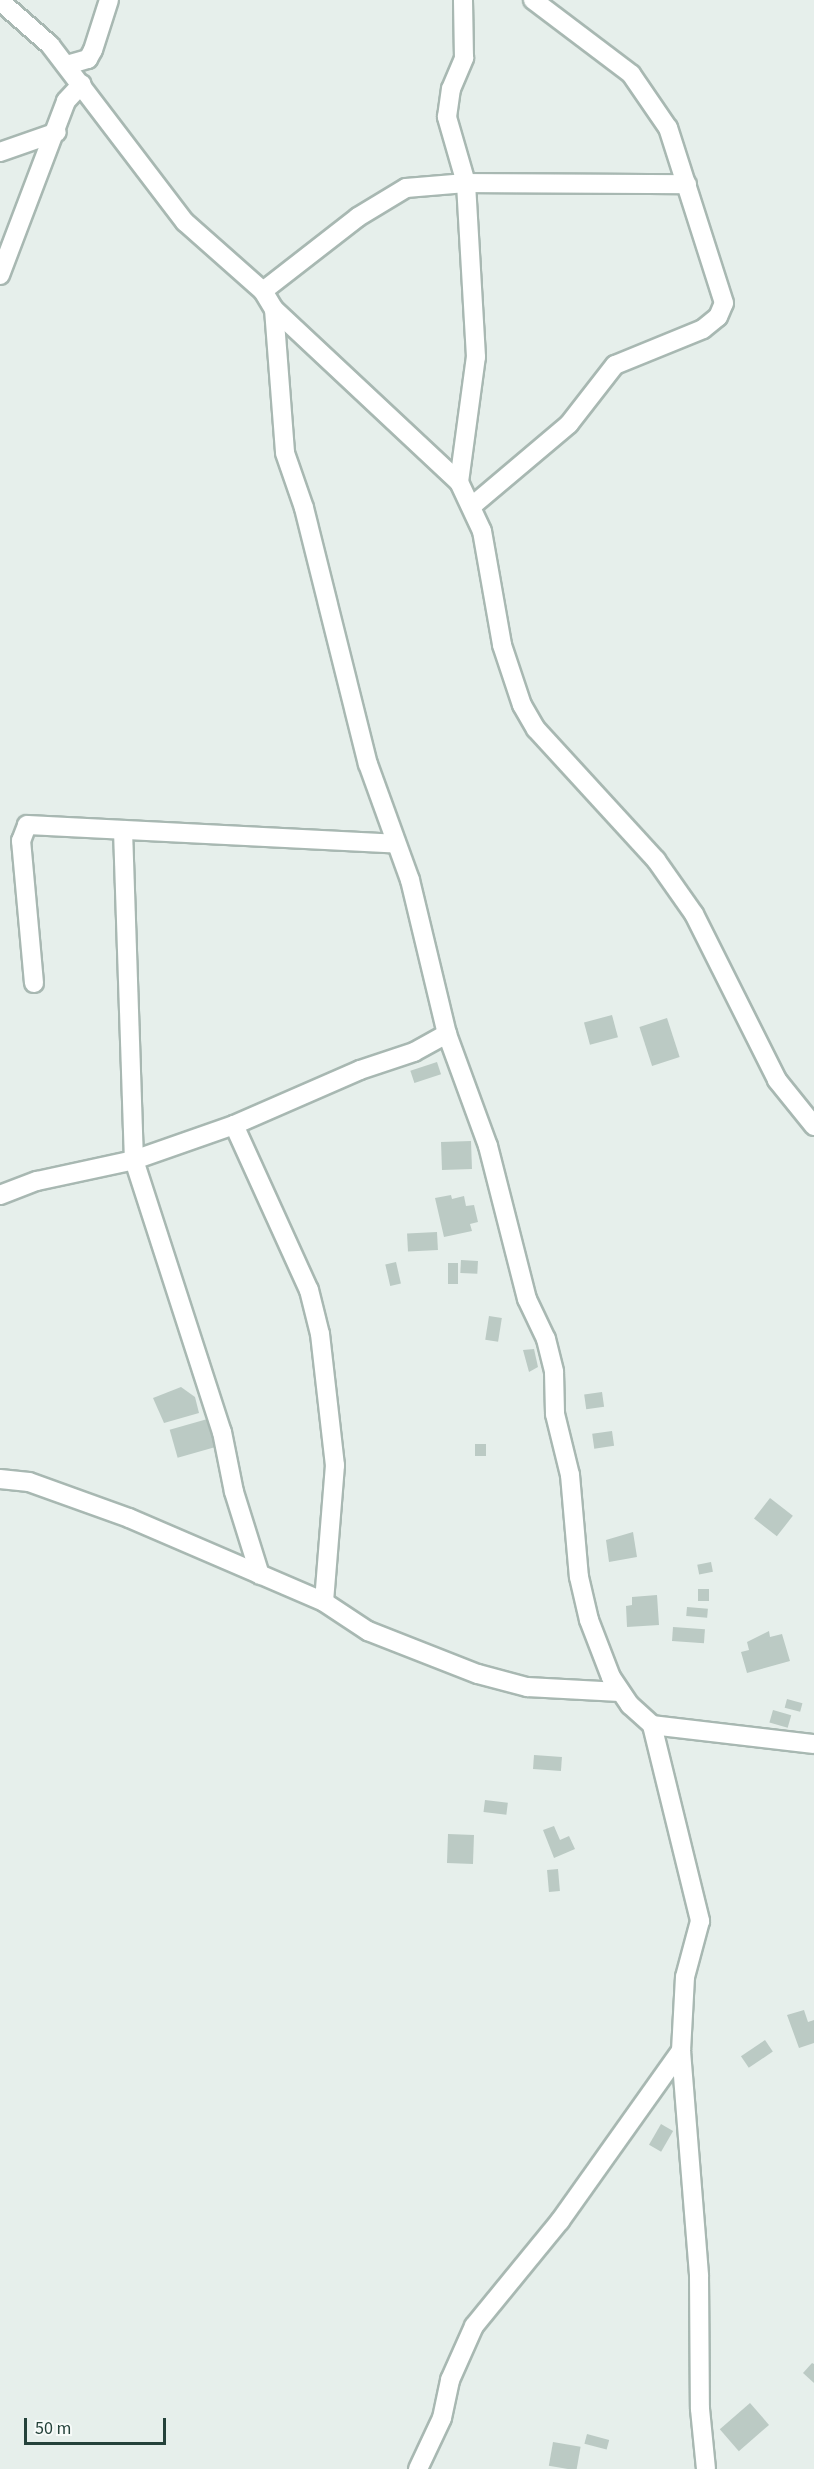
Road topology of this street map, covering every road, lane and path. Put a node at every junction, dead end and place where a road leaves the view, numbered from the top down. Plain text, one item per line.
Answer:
1 (109, 0) edge
2 (463, 0) edge
3 (533, 0) edge
4 (0, 1) edge
5 (67, 65) junction
6 (82, 84) junction
7 (57, 132) junction
8 (0, 152) edge
9 (466, 183) junction
10 (687, 184) junction
11 (0, 275) edge
12 (263, 291) junction
13 (274, 309) junction
14 (459, 482) junction
15 (472, 506) junction
16 (123, 830) junction
17 (396, 844) junction
18 (34, 983) dead end
19 (447, 1034) junction
20 (234, 1125) junction
21 (814, 1126) edge
22 (134, 1160) junction
23 (0, 1195) edge
24 (0, 1479) edge
25 (260, 1575) junction
26 (324, 1602) junction
27 (620, 1692) junction
28 (652, 1725) junction
29 (814, 1743) edge
30 (681, 2051) junction
31 (418, 2469) edge
32 (706, 2469) edge

1 - 5 street
2 - 9 street
3 - 10 street
4 - 5 street
5 - 6 street
6 - 7 street
6 - 12 street
7 - 8 street
7 - 11 street
9 - 10 street
9 - 12 street
9 - 14 street
10 - 15 street
12 - 13 street
13 - 14 street
13 - 17 street
14 - 15 street
15 - 21 street
16 - 17 street
16 - 18 street
16 - 22 street
17 - 19 street
19 - 20 street
19 - 27 street
20 - 22 street
20 - 26 street
22 - 23 street
22 - 25 street
24 - 25 street
25 - 26 street
26 - 27 street
27 - 28 street
28 - 29 street
28 - 30 street
30 - 31 street
30 - 32 street

